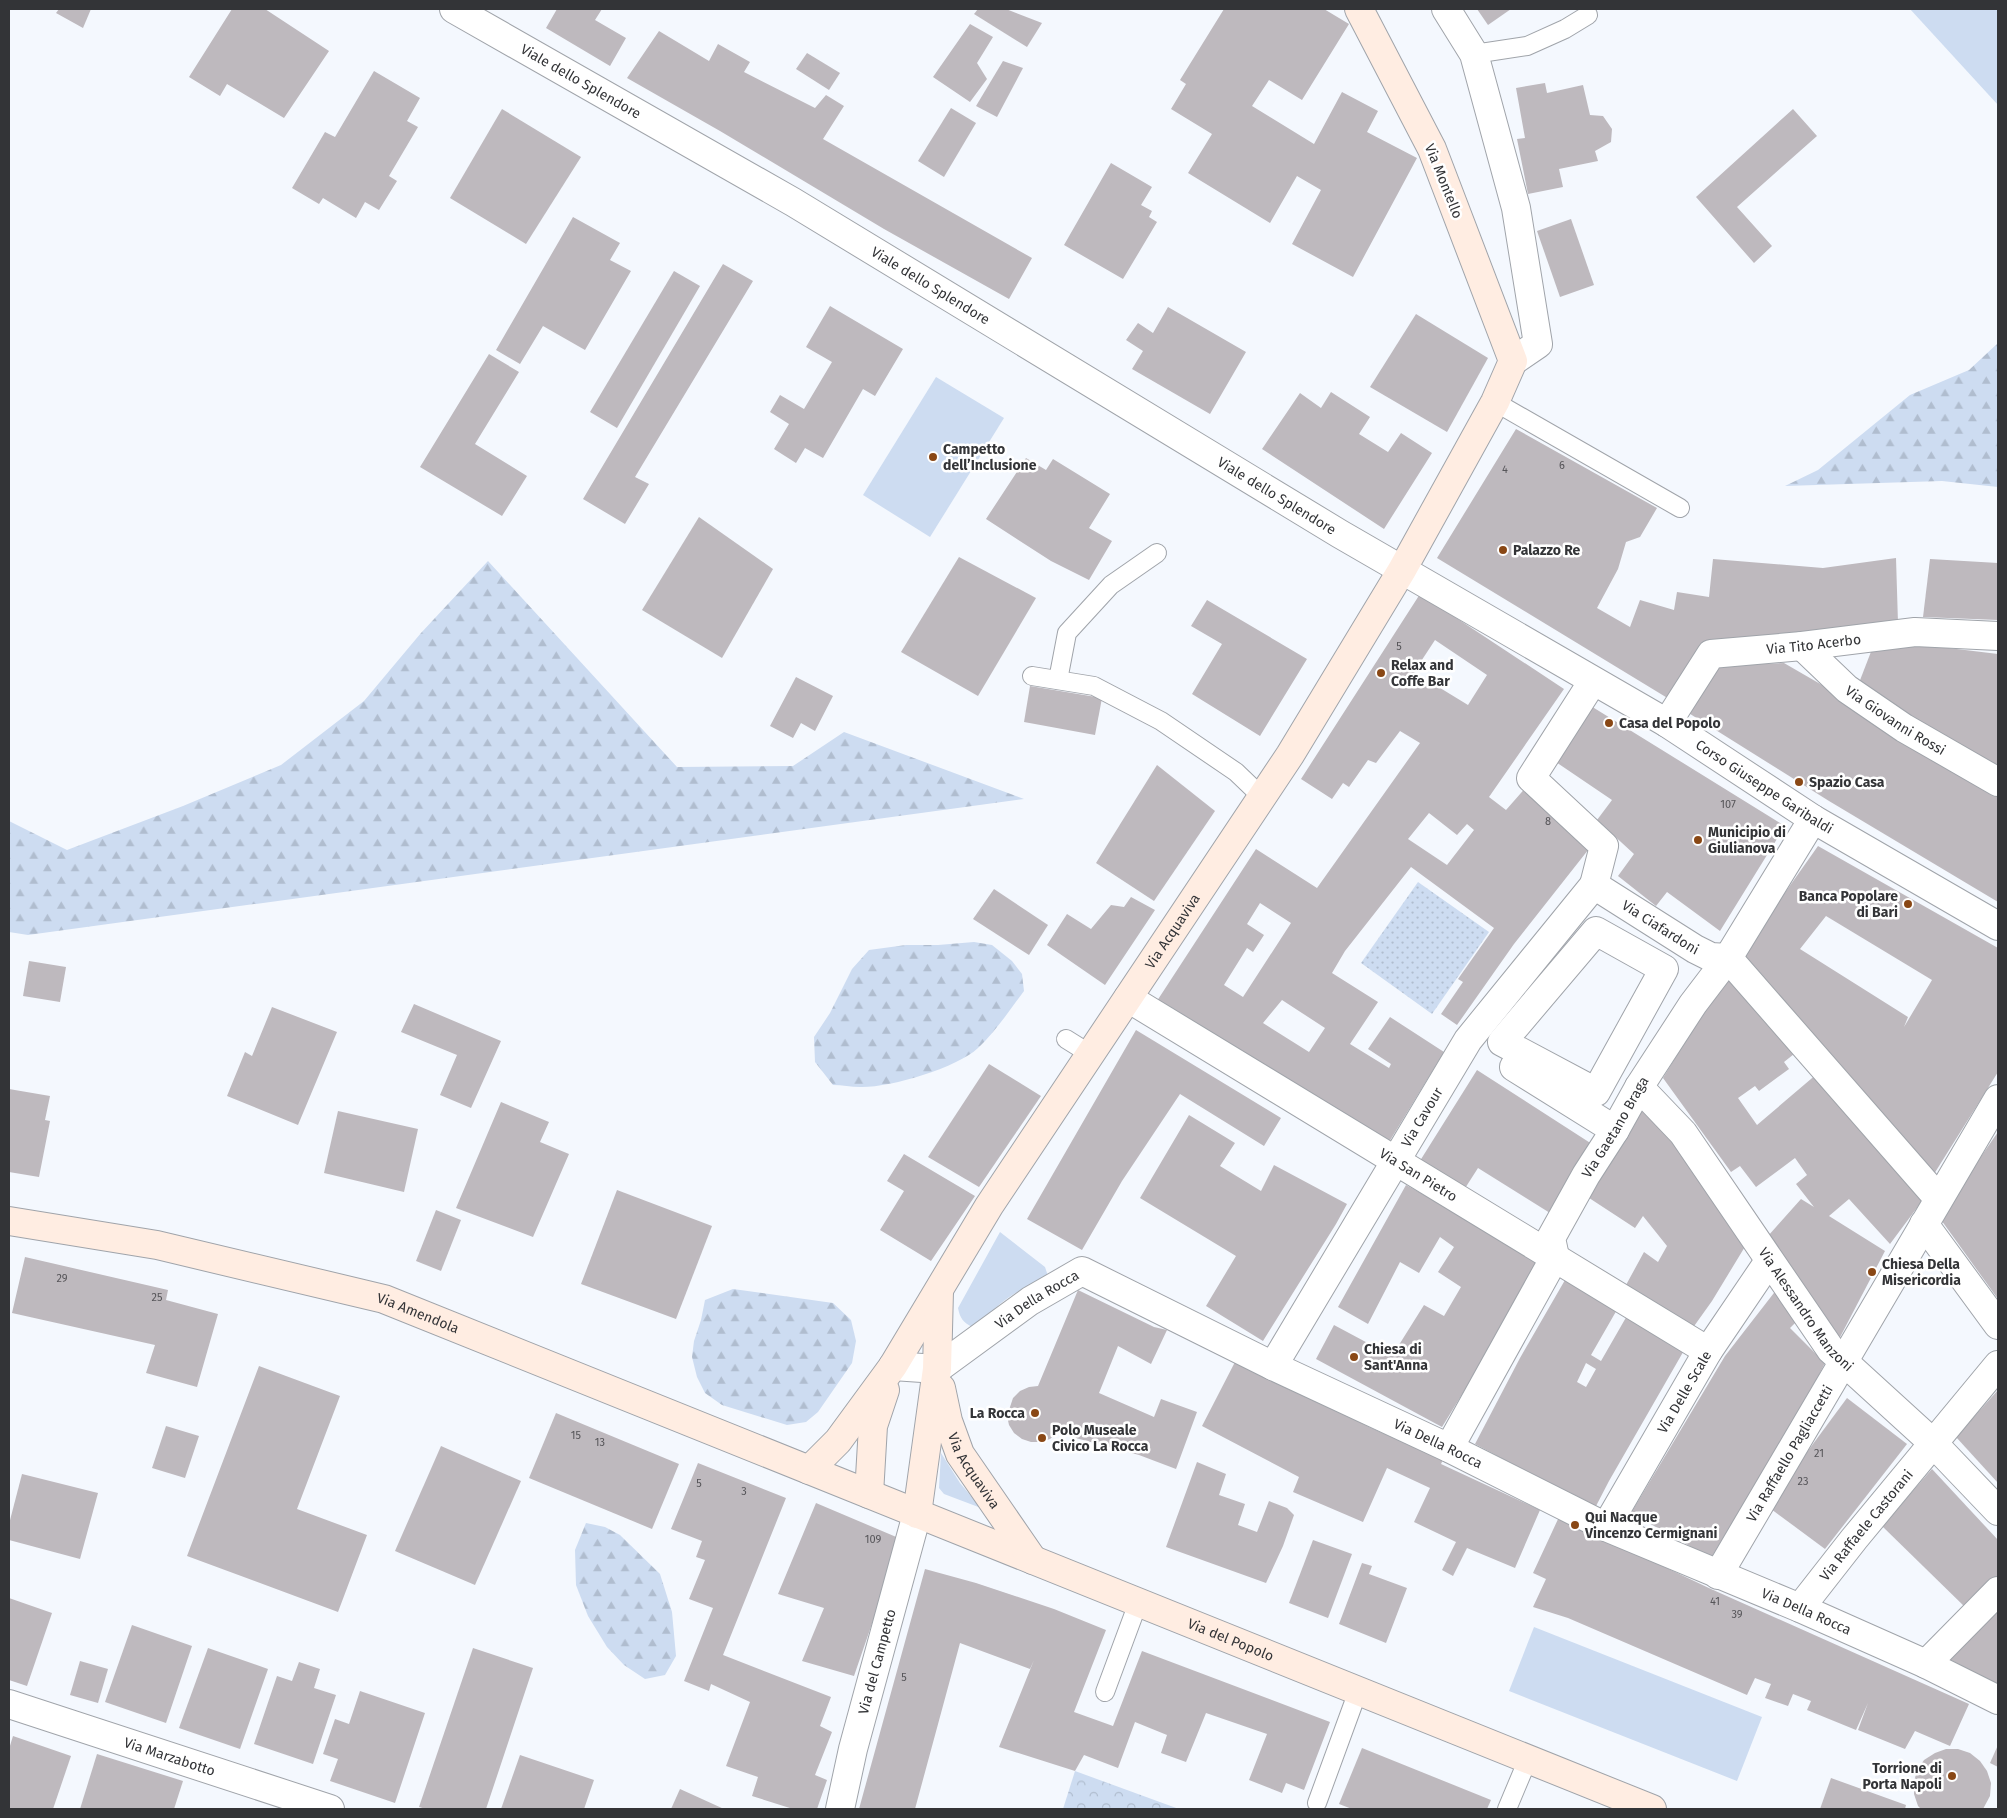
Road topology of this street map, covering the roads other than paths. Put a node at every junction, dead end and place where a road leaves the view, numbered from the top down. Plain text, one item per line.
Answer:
1 (454, 9) edge
2 (1359, 9) edge
3 (1446, 9) edge
4 (1588, 15) dead end
5 (1474, 54) junction
6 (1513, 361) junction
7 (1495, 402) junction
8 (1680, 508) dead end
9 (1157, 553) dead end
10 (1402, 570) junction
11 (1998, 636) edge
12 (1802, 646) junction
13 (1032, 676) dead end
14 (1058, 680) junction
15 (1593, 681) junction
16 (1667, 724) junction
17 (1998, 782) edge
18 (1262, 796) junction
19 (1813, 819) junction
20 (1594, 885) junction
21 (1998, 926) edge
22 (1728, 958) junction
23 (1128, 998) junction
24 (1066, 1039) dead end
25 (1468, 1040) junction
26 (1502, 1042) joint
27 (1090, 1054) junction
28 (1639, 1087) junction
29 (1995, 1111) edge
30 (1615, 1130) junction
31 (1395, 1160) junction
32 (1938, 1198) junction
33 (9, 1221) edge
34 (1924, 1224) junction
35 (1555, 1257) junction
36 (1769, 1260) junction
37 (939, 1289) junction
38 (1998, 1325) edge
39 (1708, 1351) junction
40 (1844, 1362) junction
41 (1998, 1365) edge
42 (893, 1366) junction
43 (1273, 1366) junction
44 (937, 1369) junction
45 (1933, 1443) junction
46 (1448, 1448) junction
47 (809, 1470) junction
48 (869, 1494) junction
49 (1998, 1512) edge
50 (917, 1514) junction
51 (1606, 1527) junction
52 (1034, 1560) junction
53 (1718, 1575) junction
54 (1998, 1591) edge
55 (1138, 1603) junction
56 (1800, 1608) junction
57 (1926, 1664) junction
58 (1358, 1691) junction
59 (1105, 1692) dead end
60 (1998, 1700) edge
61 (9, 1704) edge
62 (1528, 1759) junction
63 (1317, 1802) dead end
64 (330, 1809) edge
65 (840, 1809) edge
66 (1507, 1809) edge
67 (1652, 1809) edge

1 - 10 street, Viale dello Splendore
2 - 6 main road, Via Montello
3 - 5 street
4 - 5 lane
5 - 6 street
6 - 7 main road
7 - 8 lane
7 - 10 main road
9 - 14 lane
10 - 15 street, Corso Giuseppe Garibaldi
10 - 18 main road, Via Acquaviva
11 - 12 street, Via Tito Acerbo
12 - 16 street, Via Tito Acerbo
12 - 17 street, Via Giovanni Rossi
13 - 14 lane
14 - 18 lane
15 - 16 street, Corso Giuseppe Garibaldi
15 - 20 street
16 - 19 street, Corso Giuseppe Garibaldi
18 - 23 main road, Via Acquaviva
19 - 21 street, Corso Giuseppe Garibaldi
19 - 22 street, Via Gaetano Braga
20 - 22 street, Via Ciafardoni
20 - 25 street, Via Cavour
22 - 28 street, Via Gaetano Braga
22 - 32 street
23 - 27 main road, Via Acquaviva
23 - 31 street, Via San Pietro
24 - 27 lane
25 - 30 street
25 - 31 street, Via Cavour
26 - 26 street
27 - 37 main road, Via Acquaviva
28 - 30 street, Via Gaetano Braga
28 - 36 street, Via Alessandro Manzoni
29 - 32 street, Via Raffaello Pagliaccetti
30 - 35 street, Via Gaetano Braga
31 - 35 street, Via San Pietro
31 - 43 street, Via Cavour
32 - 34 street, Via Raffaello Pagliaccetti
33 - 47 main road, Via Amendola
34 - 38 street
34 - 40 street, Via Raffaello Pagliaccetti
35 - 39 street, Via San Pietro
35 - 46 street
36 - 39 street, Via Delle Scale
36 - 40 street, Via Alessandro Manzoni
37 - 42 main road, Via Acquaviva
37 - 44 main road, Via Acquaviva
39 - 51 street, Via Delle Scale
40 - 45 street, Via Alessandro Manzoni
40 - 53 street, Via Raffaello Pagliaccetti
41 - 45 street, Via Raffaele Castorani
42 - 44 street
42 - 47 main road, Via Acquaviva
42 - 48 main road, Via Acquaviva
43 - 44 street, Via Della Rocca
43 - 46 street, Via Della Rocca
44 - 50 main road, Via Acquaviva
44 - 52 main road, Via Acquaviva
45 - 49 street, Via Alessandro Manzoni
45 - 56 street, Via Raffaele Castorani
46 - 51 street, Via Della Rocca
47 - 48 main road, Via del Popolo
48 - 50 main road, Via del Popolo
50 - 52 main road, Via del Popolo
50 - 65 street, Via del Campetto
51 - 53 street, Via Della Rocca
52 - 55 main road, Via del Popolo
53 - 56 street, Via Della Rocca
54 - 57 street
55 - 58 main road, Via del Popolo
55 - 59 lane
56 - 57 street, Via Della Rocca
57 - 60 street, Via Della Rocca
58 - 62 main road, Via del Popolo
58 - 63 lane
61 - 64 street, Via Marzabotto
62 - 66 lane
62 - 67 main road, Via del Popolo

